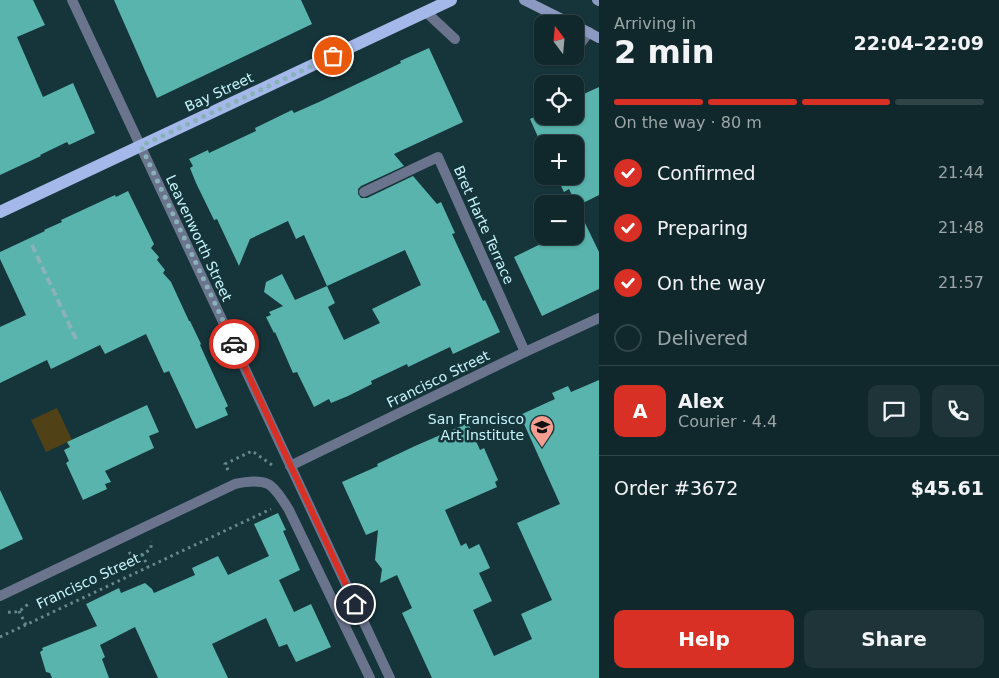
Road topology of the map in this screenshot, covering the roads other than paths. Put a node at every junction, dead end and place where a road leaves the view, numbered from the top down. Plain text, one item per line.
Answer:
1 (72, 0) edge
2 (451, 0) edge
3 (524, 0) edge
4 (426, 12) junction
5 (553, 15) edge
6 (584, 30) edge
7 (588, 32) junction
8 (584, 38) edge
9 (599, 38) edge
10 (455, 39) dead end
11 (141, 146) junction
12 (364, 192) dead end
13 (0, 212) edge
14 (599, 318) edge
15 (525, 352) junction
16 (290, 466) junction
17 (0, 596) edge
18 (370, 678) edge
19 (390, 678) edge

1 - 11 street, Leavenworth Street
2 - 4 main road, Bay Street
3 - 5 main road
4 - 10 street
4 - 11 main road, Bay Street
6 - 7 main road
7 - 8 street
7 - 9 main road
11 - 13 main road, Bay Street
11 - 16 street, Leavenworth Street
12 - 15 street, Bret Harte Terrace
14 - 15 street, Francisco Street
15 - 16 street, Francisco Street
16 - 19 street, Leavenworth Street
17 - 18 street, Francisco Street

